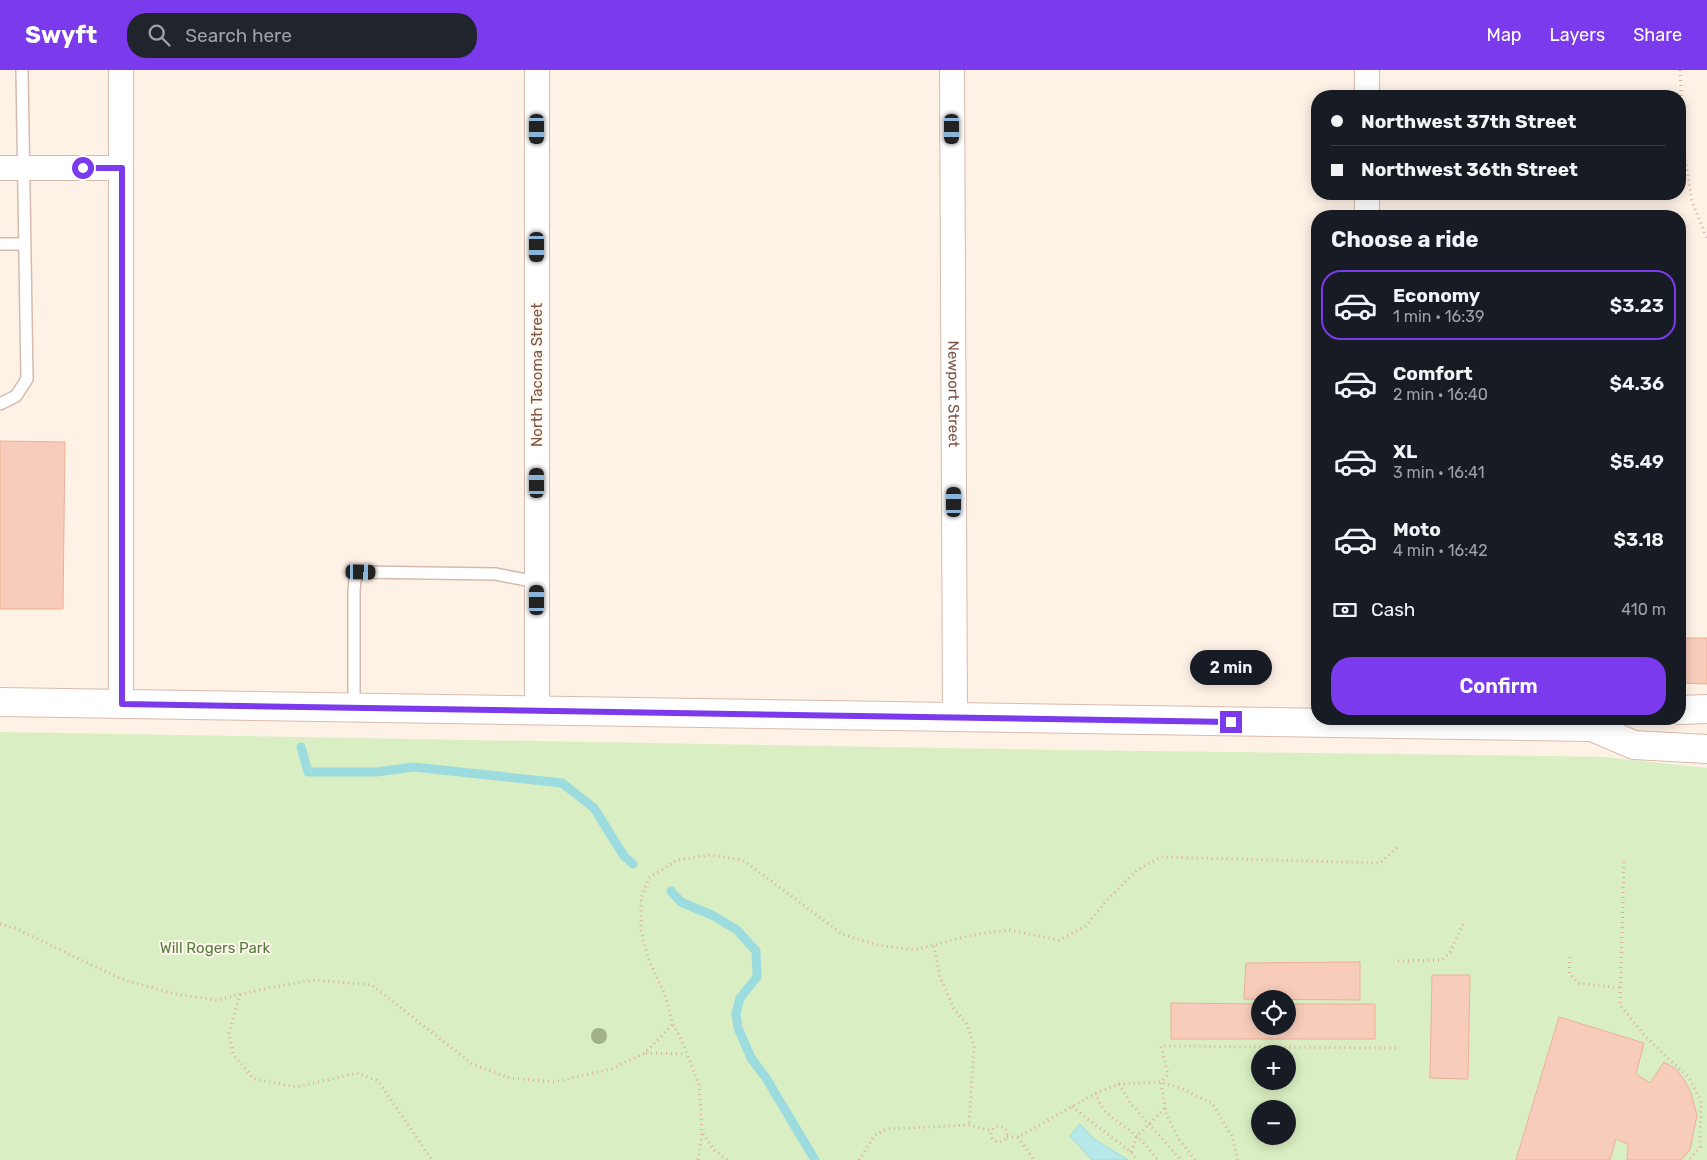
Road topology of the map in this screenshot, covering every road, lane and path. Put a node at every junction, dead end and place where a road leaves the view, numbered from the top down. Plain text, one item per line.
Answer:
1 (22, 70) edge
2 (121, 70) edge
3 (537, 70) edge
4 (952, 70) edge
5 (1367, 70) edge
6 (1680, 70) edge
7 (1367, 90) edge
8 (1681, 90) edge
9 (1686, 163) edge
10 (0, 168) edge
11 (24, 168) junction
12 (122, 168) junction
13 (1707, 240) edge
14 (0, 244) edge
15 (25, 244) junction
16 (0, 404) edge
17 (537, 582) junction
18 (0, 702) edge
19 (122, 704) junction
20 (354, 708) junction
21 (1707, 709) edge
22 (1686, 710) edge
23 (537, 711) junction
24 (955, 717) junction
25 (1311, 720) edge
26 (1606, 725) edge
27 (1707, 749) edge
28 (1399, 846) dead end
29 (1624, 862) dead end
30 (1464, 922) dead end
31 (0, 924) edge
32 (934, 946) junction
33 (1570, 957) dead end
34 (1398, 961) dead end
35 (1621, 988) junction
36 (240, 994) junction
37 (673, 1024) junction
38 (1397, 1048) dead end
39 (645, 1053) junction
40 (686, 1054) junction
41 (1161, 1082) junction
42 (1119, 1084) junction
43 (1096, 1093) junction
44 (1072, 1107) junction
45 (1165, 1108) junction
46 (1149, 1124) junction
47 (969, 1125) junction
48 (992, 1131) junction
49 (702, 1132) junction
50 (1137, 1136) junction
51 (1007, 1137) junction
52 (1018, 1137) junction
53 (1131, 1152) junction
54 (432, 1160) edge
55 (698, 1160) edge
56 (727, 1160) edge
57 (859, 1160) edge
58 (1034, 1160) edge
59 (1137, 1160) edge
60 (1158, 1160) edge
61 (1181, 1160) edge
62 (1195, 1160) edge
63 (1238, 1160) edge
64 (1689, 1160) edge

1 - 11 lane
2 - 12 street
3 - 17 street, North Tacoma Street
4 - 24 street, Newport Street
5 - 7 street
6 - 8 path
9 - 13 path
10 - 11 street
11 - 12 street
11 - 15 lane
12 - 19 street
14 - 15 lane
15 - 16 lane
17 - 20 lane
17 - 23 street, North Tacoma Street
18 - 19 main road
19 - 20 main road
20 - 23 main road
21 - 22 main road
23 - 24 main road
24 - 25 main road
26 - 27 main road
28 - 32 path
29 - 35 path
30 - 34 path
31 - 36 path
32 - 37 path
32 - 47 path
33 - 35 path
35 - 64 path
36 - 39 path
36 - 54 path
37 - 39 path
37 - 40 path
38 - 41 path
39 - 40 path
40 - 49 path
41 - 42 path
41 - 45 path
41 - 63 path
42 - 43 path
42 - 46 path
43 - 44 path
43 - 50 path
44 - 52 path
44 - 53 path
45 - 46 path
45 - 62 path
46 - 50 path
46 - 61 path
47 - 48 path
47 - 57 path
48 - 51 path
48 - 51 path
49 - 55 path
49 - 56 path
50 - 53 path
50 - 60 path
51 - 52 path
52 - 58 path
53 - 59 path

